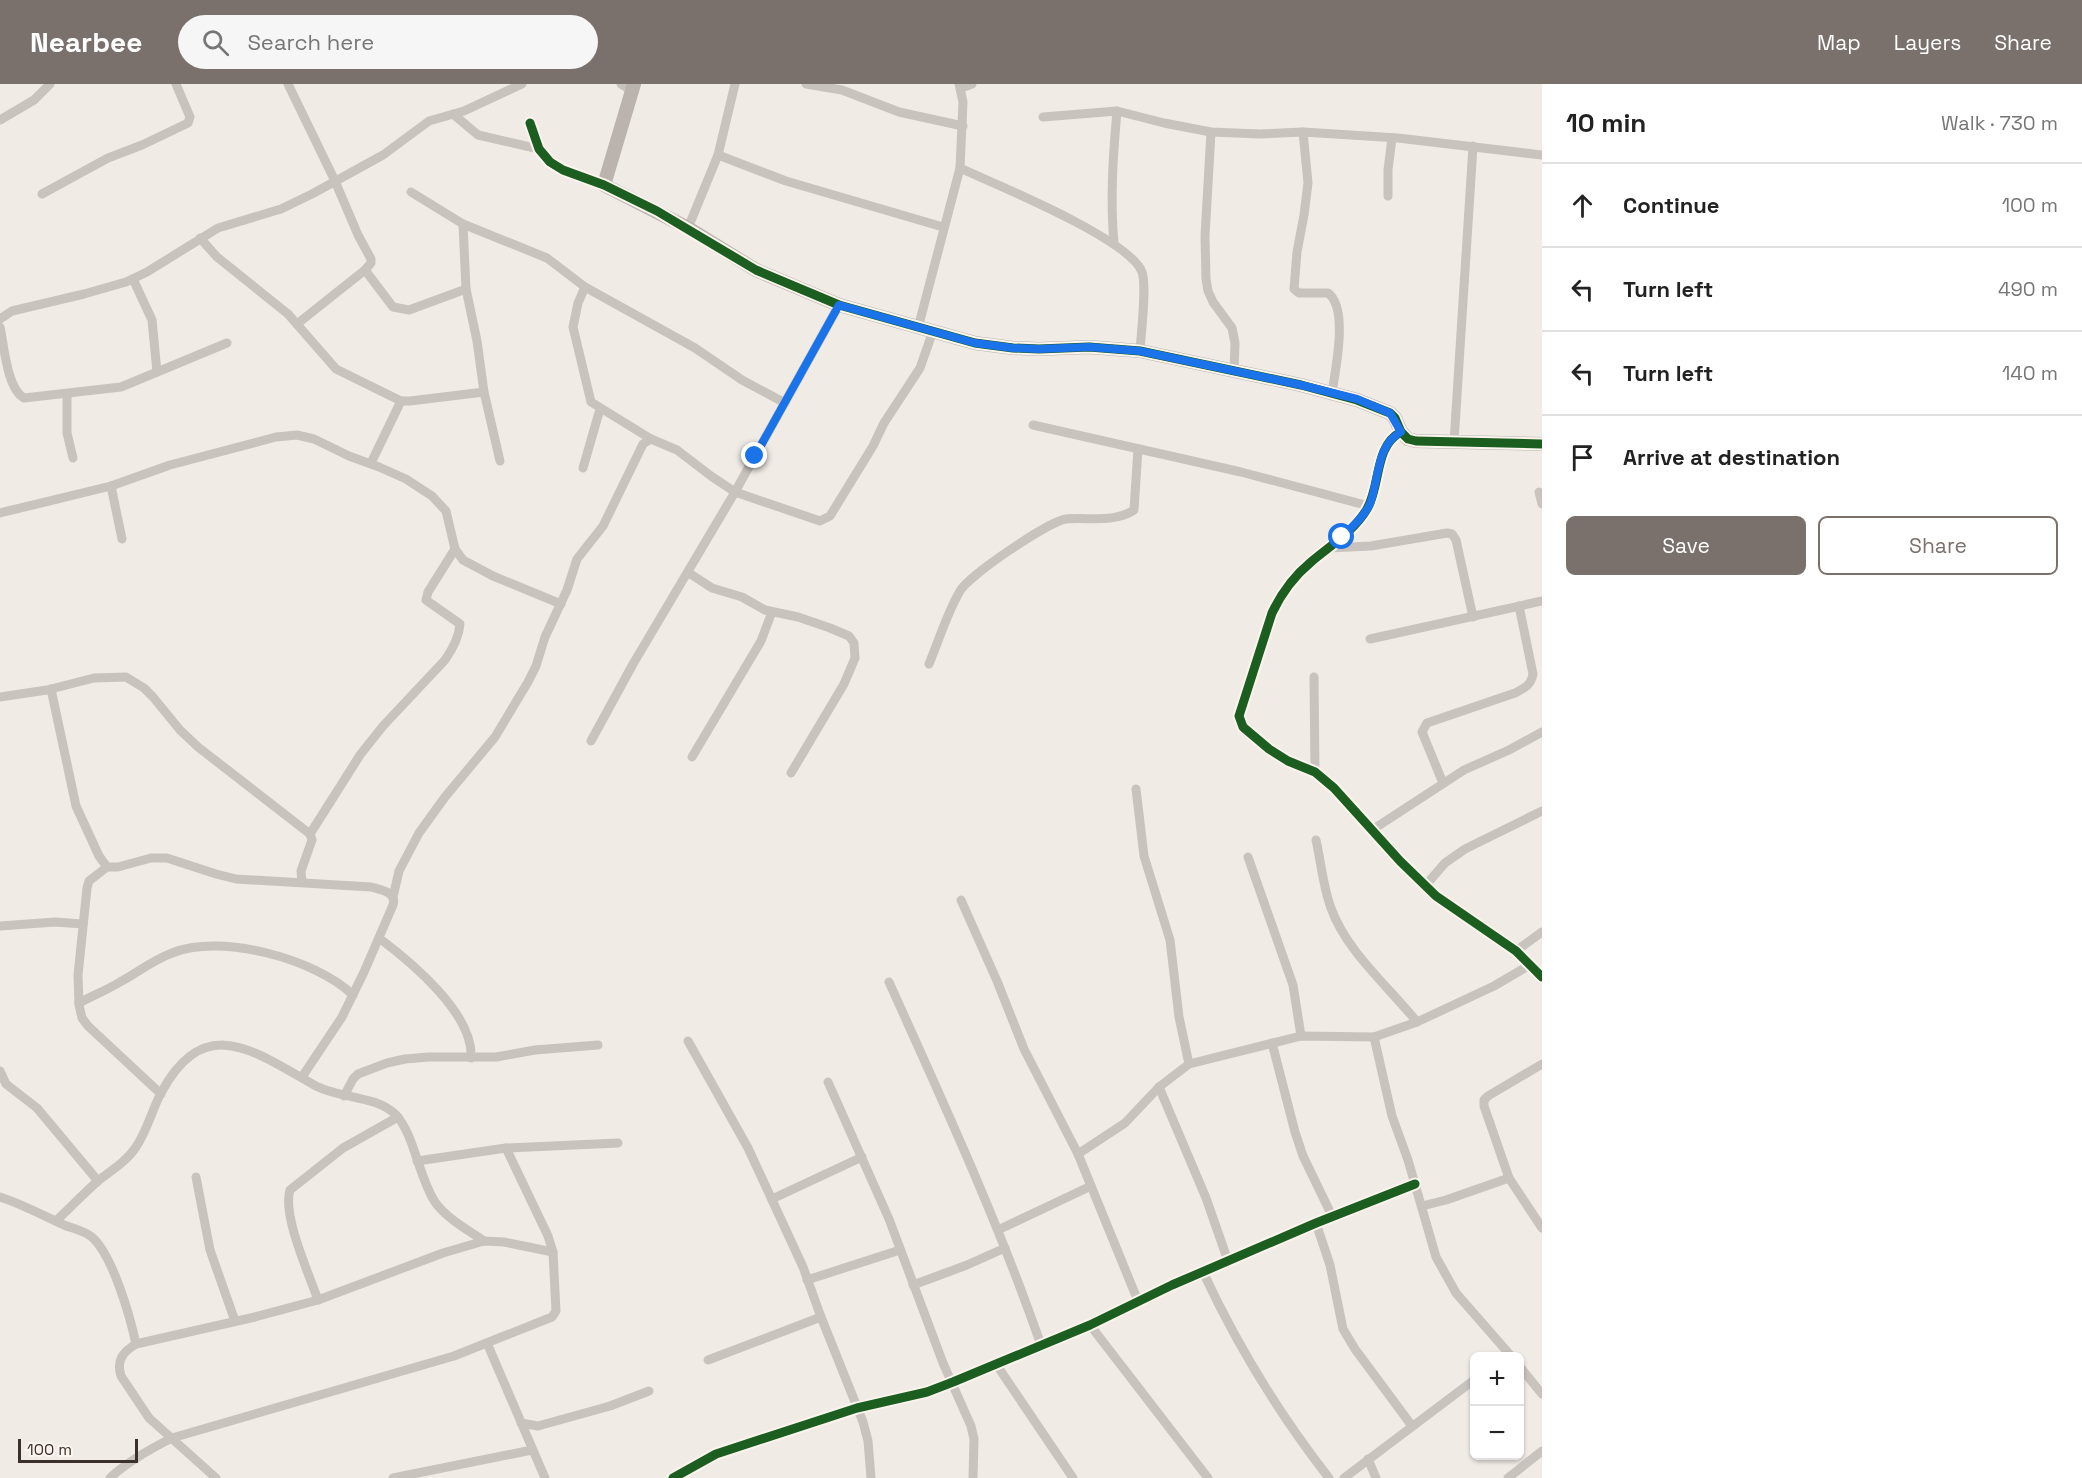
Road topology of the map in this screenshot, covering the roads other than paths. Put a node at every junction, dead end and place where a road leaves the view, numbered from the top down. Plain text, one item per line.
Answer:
1 (50, 84) edge
2 (177, 84) edge
3 (288, 84) edge
4 (522, 84) edge
5 (735, 84) edge
6 (806, 84) edge
7 (972, 84) edge
8 (629, 86) edge
9 (960, 86) edge
10 (842, 87) edge
11 (1117, 111) junction
12 (453, 114) junction
13 (1043, 117) dead end
14 (0, 120) edge
15 (530, 123) dead end
16 (963, 126) junction
17 (1211, 132) junction
18 (1303, 132) junction
19 (1392, 138) junction
20 (1473, 146) junction
21 (539, 149) junction
22 (718, 155) junction
23 (1542, 155) edge
24 (960, 168) junction
25 (335, 181) junction
26 (604, 185) junction
27 (411, 192) dead end
28 (42, 194) dead end
29 (1388, 196) dead end
30 (463, 224) junction
31 (943, 227) junction
32 (688, 228) junction
33 (200, 238) junction
34 (1114, 244) junction
35 (365, 270) junction
36 (133, 279) junction
37 (585, 287) junction
38 (466, 289) junction
39 (839, 305) junction
40 (0, 319) edge
41 (297, 324) junction
42 (0, 327) edge
43 (918, 327) junction
44 (933, 331) junction
45 (227, 343) dead end
46 (1140, 351) junction
47 (1234, 370) junction
48 (157, 372) junction
49 (484, 392) junction
50 (67, 393) junction
51 (1332, 393) junction
52 (401, 400) junction
53 (785, 403) junction
54 (600, 409) junction
55 (1033, 425) dead end
56 (1401, 432) junction
57 (651, 439) junction
58 (1454, 442) junction
59 (1542, 444) edge
60 (1137, 449) junction
61 (73, 458) dead end
62 (500, 461) dead end
63 (371, 463) junction
64 (583, 468) dead end
65 (111, 486) junction
66 (735, 492) junction
67 (1539, 492) dead end
68 (1542, 504) edge
69 (1369, 506) junction
70 (0, 513) edge
71 (122, 539) dead end
72 (1329, 548) junction
73 (455, 549) junction
74 (689, 573) junction
75 (1542, 601) edge
76 (561, 604) junction
77 (1519, 606) junction
78 (772, 612) junction
79 (1473, 618) junction
80 (1370, 639) dead end
81 (929, 664) dead end
82 (1314, 677) dead end
83 (51, 689) junction
84 (0, 697) edge
85 (1542, 732) edge
86 (591, 741) dead end
87 (692, 757) dead end
88 (791, 772) dead end
89 (1315, 772) junction
90 (1443, 783) junction
91 (1136, 789) dead end
92 (1542, 811) edge
93 (1372, 830) junction
94 (310, 834) junction
95 (1316, 840) dead end
96 (1248, 857) dead end
97 (107, 867) junction
98 (302, 882) junction
99 (1425, 886) junction
100 (393, 897) junction
101 (961, 900) dead end
102 (83, 924) junction
103 (0, 926) edge
104 (1542, 932) edge
105 (379, 938) junction
106 (1516, 951) junction
107 (1530, 965) junction
108 (1542, 977) edge
109 (889, 982) dead end
110 (353, 995) junction
111 (79, 1003) junction
112 (1417, 1022) junction
113 (1301, 1036) junction
114 (1374, 1037) junction
115 (688, 1041) dead end
116 (1272, 1043) junction
117 (598, 1045) dead end
118 (471, 1058) junction
119 (1189, 1064) junction
120 (1542, 1064) edge
121 (0, 1071) edge
122 (303, 1077) junction
123 (828, 1082) dead end
124 (1159, 1087) junction
125 (161, 1094) junction
126 (344, 1096) junction
127 (398, 1117) junction
128 (618, 1143) dead end
129 (506, 1148) junction
130 (1078, 1154) junction
131 (862, 1157) junction
132 (417, 1161) junction
133 (196, 1177) dead end
134 (1509, 1178) junction
135 (98, 1181) junction
136 (1415, 1184) junction
137 (1091, 1186) junction
138 (0, 1197) edge
139 (772, 1199) junction
140 (1422, 1206) junction
141 (1332, 1216) junction
142 (56, 1221) junction
143 (1316, 1223) junction
144 (1542, 1228) edge
145 (998, 1230) junction
146 (484, 1241) junction
147 (1005, 1248) junction
148 (900, 1250) junction
149 (553, 1252) junction
150 (1228, 1261) junction
151 (1203, 1272) junction
152 (807, 1280) junction
153 (913, 1285) junction
154 (318, 1300) junction
155 (1138, 1301) junction
156 (821, 1317) junction
157 (235, 1321) junction
158 (1090, 1324) junction
159 (487, 1343) junction
160 (136, 1344) junction
161 (1041, 1345) junction
162 (1505, 1352) edge
163 (708, 1360) dead end
164 (996, 1364) junction
165 (1524, 1372) edge
166 (953, 1382) junction
167 (1470, 1383) edge
168 (649, 1391) dead end
169 (1542, 1394) edge
170 (857, 1408) junction
171 (521, 1423) junction
172 (538, 1426) junction
173 (1412, 1426) junction
174 (527, 1437) junction
175 (172, 1438) junction
176 (532, 1450) junction
177 (1542, 1451) edge
178 (1368, 1459) junction
179 (110, 1478) edge
180 (216, 1478) edge
181 (393, 1478) edge
182 (545, 1478) edge
183 (673, 1478) edge
184 (871, 1478) edge
185 (973, 1478) edge
186 (1073, 1478) edge
187 (1208, 1478) edge
188 (1329, 1478) edge
189 (1344, 1478) edge
190 (1376, 1478) edge
191 (1508, 1478) edge

1 - 14 street
2 - 28 street
3 - 25 street
4 - 12 street
5 - 22 street
6 - 10 street
7 - 9 street
8 - 26 street
9 - 16 street
10 - 16 street
11 - 13 street
11 - 17 street
11 - 34 street
12 - 21 street
12 - 25 street
15 - 21 street
16 - 24 street
17 - 18 street
17 - 47 street
18 - 19 street
18 - 51 street
19 - 20 street
19 - 29 street
20 - 23 street
20 - 58 street
21 - 26 street
22 - 31 street
22 - 32 street
24 - 31 street
24 - 34 street
25 - 33 street
25 - 35 street
26 - 32 street
27 - 30 street
30 - 37 street
30 - 38 street
31 - 43 street
32 - 39 street
33 - 36 street
33 - 41 street
34 - 46 street
35 - 38 street
35 - 41 street
36 - 40 street
36 - 48 street
37 - 53 street
37 - 54 street
38 - 49 street
39 - 43 street
39 - 53 street
41 - 52 street
42 - 50 street
43 - 44 street
44 - 46 street
44 - 66 street
45 - 48 street
46 - 47 street
47 - 51 street
48 - 50 street
49 - 52 street
49 - 62 street
50 - 61 street
51 - 56 street
52 - 63 street
53 - 66 street
54 - 57 street
54 - 64 street
55 - 60 street
56 - 58 street
56 - 69 street
57 - 66 street
57 - 76 street
58 - 59 street
60 - 69 street
60 - 81 street
63 - 65 street
63 - 73 street
65 - 70 street
65 - 71 street
66 - 74 street
67 - 68 street
69 - 72 street
72 - 79 street
72 - 89 street
73 - 76 street
73 - 94 street
74 - 78 street
74 - 86 street
75 - 77 street
76 - 100 street
77 - 79 street
77 - 90 street
78 - 87 street
78 - 88 street
79 - 80 street
82 - 89 street
83 - 84 street
83 - 94 street
83 - 97 street
85 - 90 street
89 - 93 street
90 - 93 street
91 - 119 street
92 - 99 street
93 - 99 street
94 - 98 street
95 - 112 street
96 - 113 street
97 - 98 street
97 - 102 street
98 - 100 street
99 - 106 street
100 - 105 street
101 - 130 street
102 - 103 street
102 - 111 street
104 - 106 street
105 - 110 street
105 - 118 street
106 - 107 street
107 - 108 street
107 - 112 street
109 - 145 street
110 - 111 street
110 - 122 street
111 - 125 street
112 - 114 street
113 - 114 street
113 - 116 street
114 - 136 street
115 - 139 street
116 - 119 street
116 - 141 street
117 - 118 street
118 - 126 street
119 - 124 street
120 - 134 street
121 - 135 street
122 - 125 street
122 - 126 street
123 - 131 street
124 - 130 street
124 - 150 street
125 - 135 street
126 - 127 street
127 - 132 street
127 - 154 street
128 - 129 street
129 - 132 street
129 - 149 street
130 - 137 street
131 - 139 street
131 - 148 street
132 - 146 street
133 - 157 street
134 - 140 street
134 - 144 street
135 - 142 street
136 - 140 street
136 - 141 street
137 - 145 street
137 - 155 street
138 - 142 street
139 - 152 street
140 - 162 street
141 - 143 street
142 - 160 street
143 - 150 street
143 - 173 street
145 - 147 street
146 - 149 street
146 - 154 street
147 - 153 street
147 - 161 street
148 - 152 street
148 - 153 street
149 - 159 street
150 - 151 street
151 - 155 street
151 - 188 street
152 - 156 street
153 - 166 street
154 - 157 street
155 - 158 street
156 - 163 street
156 - 170 street
157 - 160 street
158 - 161 street
158 - 187 street
159 - 171 street
159 - 175 street
160 - 175 street
161 - 164 street
164 - 166 street
164 - 186 street
165 - 169 street
166 - 170 street
166 - 185 street
167 - 173 street
168 - 172 street
170 - 183 street
170 - 184 street
171 - 172 street
171 - 174 street
172 - 174 street
173 - 178 street
174 - 176 street
175 - 179 street
175 - 180 street
176 - 181 street
176 - 182 street
177 - 191 street
178 - 189 street
178 - 190 street

